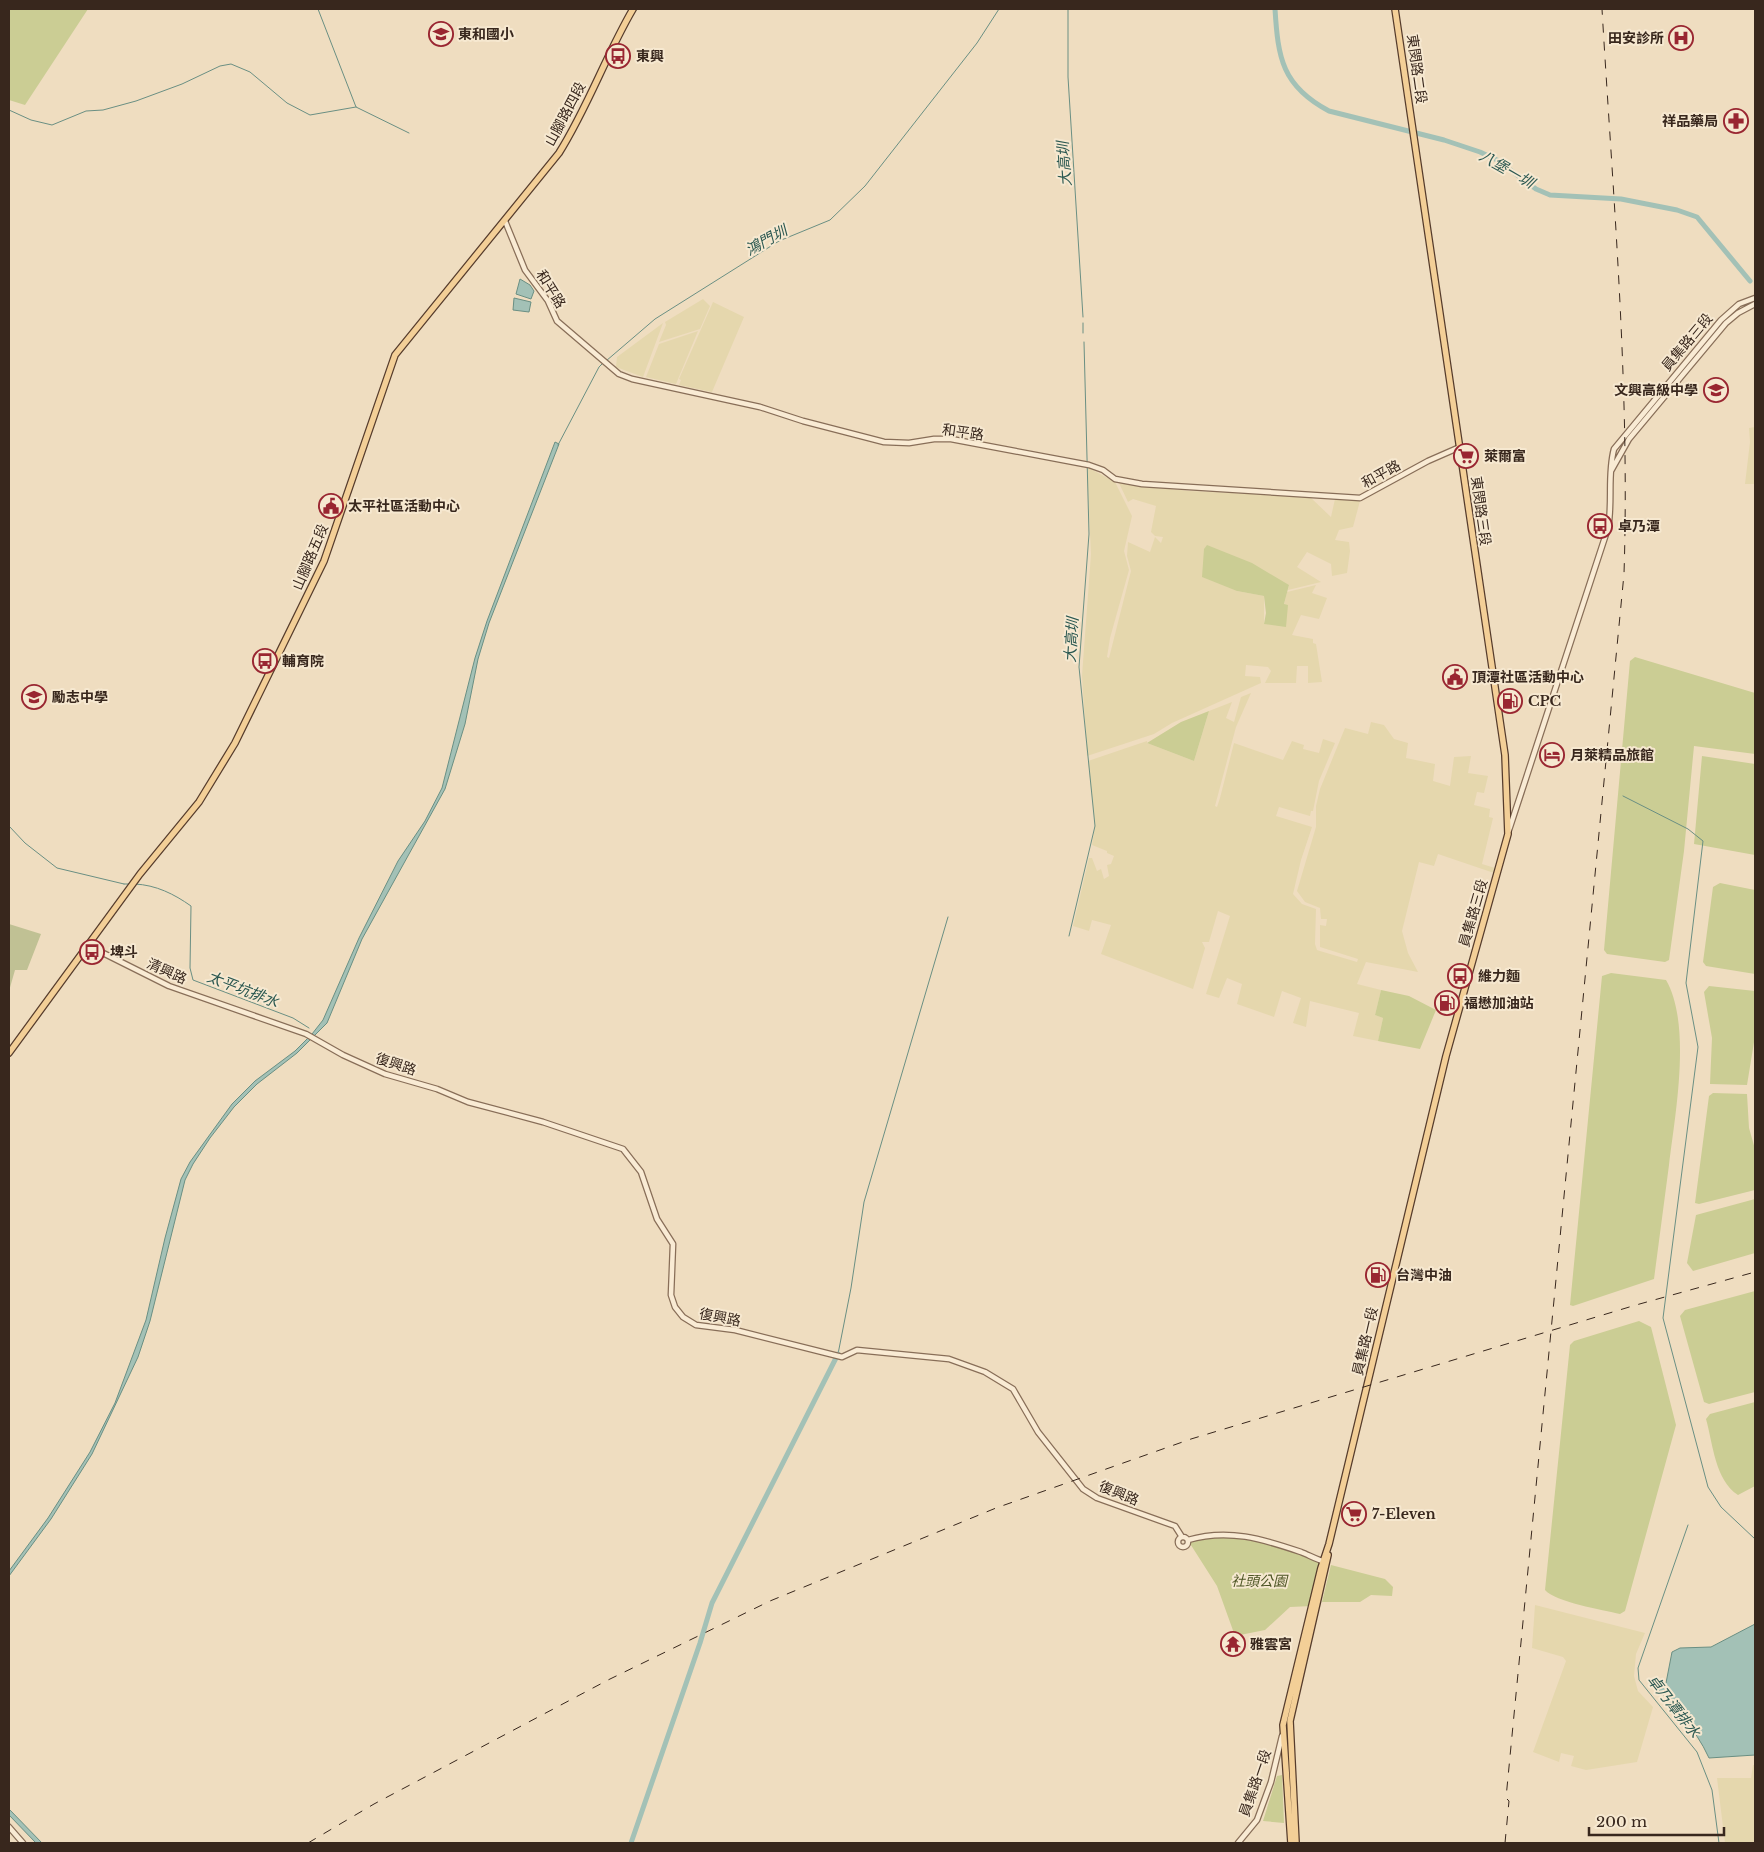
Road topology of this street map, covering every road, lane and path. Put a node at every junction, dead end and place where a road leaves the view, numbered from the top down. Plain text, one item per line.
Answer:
1 (633, 9) edge
2 (1396, 9) edge
3 (1413, 133) joint
4 (505, 221) junction
5 (1755, 298) edge
6 (1755, 304) edge
7 (1460, 447) junction
8 (1610, 472) junction
9 (1508, 834) junction
10 (89, 946) junction
11 (322, 1042) joint
12 (9, 1053) edge
13 (1446, 1056) joint
14 (1182, 1538) junction
15 (1188, 1540) junction
16 (1325, 1562) junction
17 (1290, 1721) junction
18 (1283, 1725) junction
19 (9, 1827) edge
20 (23, 1843) edge
21 (1238, 1843) edge
22 (1291, 1843) edge
23 (1296, 1843) edge

1 - 4 main road, 山腳路四段
2 - 3 main road, 東閔路二段
3 - 7 main road, 東閔路三段
4 - 7 street, 和平路
4 - 10 main road, 山腳路五段
5 - 8 street, 員集路三段
6 - 8 street, 員集路三段
7 - 9 main road, 東閔路三段
8 - 9 street, 員集路三段
9 - 13 main road, 員集路三段
10 - 11 street, 清興路
10 - 12 main road, 山腳路五段
11 - 14 street, 復興路
13 - 16 main road, 員集路一段
14 - 15 street
14 - 15 street
15 - 16 street
16 - 17 main road, 員集路一段
16 - 18 main road, 員集路一段
17 - 18 street
17 - 23 main road, 員集路一段
18 - 21 street, 員集路一段
18 - 22 main road
19 - 20 street

